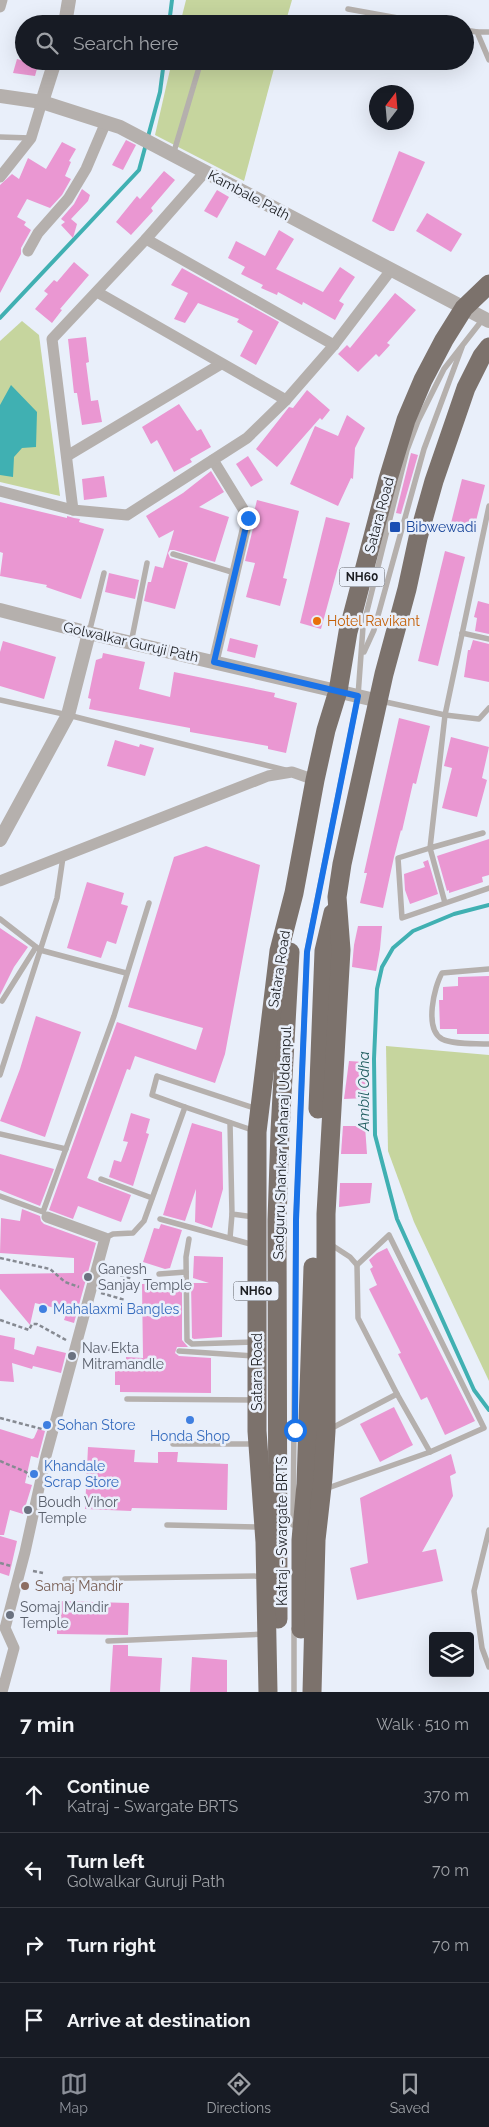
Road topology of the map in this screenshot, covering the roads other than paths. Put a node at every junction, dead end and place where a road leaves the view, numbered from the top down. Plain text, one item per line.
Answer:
1 (2, 0) edge
2 (69, 0) edge
3 (0, 7) edge
4 (348, 9) dead end
5 (66, 15) edge
6 (381, 15) edge
7 (474, 32) edge
8 (477, 32) junction
9 (489, 32) edge
10 (489, 60) edge
11 (52, 70) edge
12 (198, 70) edge
13 (0, 96) edge
14 (42, 102) junction
15 (106, 122) junction
16 (0, 137) edge
17 (31, 138) junction
18 (173, 155) junction
19 (205, 172) junction
20 (0, 177) edge
21 (146, 239) junction
22 (28, 252) dead end
23 (390, 270) junction
24 (489, 284) edge
25 (97, 292) junction
26 (464, 308) junction
27 (487, 318) edge
28 (464, 343) junction
29 (334, 345) junction
30 (489, 347) edge
31 (221, 364) junction
32 (286, 400) junction
33 (67, 456) junction
34 (213, 460) junction
35 (0, 492) edge
36 (489, 506) edge
37 (73, 510) junction
38 (173, 554) dead end
39 (147, 563) dead end
40 (235, 572) junction
41 (104, 573) dead end
42 (0, 610) edge
43 (89, 633) junction
44 (462, 633) junction
45 (489, 639) edge
46 (131, 643) junction
47 (362, 656) junction
48 (214, 662) junction
49 (338, 691) junction
50 (358, 696) junction
51 (0, 700) edge
52 (379, 701) junction
53 (489, 708) edge
54 (68, 715) junction
55 (445, 715) junction
56 (292, 772) junction
57 (315, 780) junction
58 (483, 833) dead end
59 (0, 840) edge
60 (430, 848) junction
61 (63, 856) junction
62 (0, 881) edge
63 (489, 888) edge
64 (294, 893) junction
65 (337, 897) junction
66 (445, 903) junction
67 (149, 904) dead end
68 (0, 919) edge
69 (38, 948) junction
70 (489, 969) edge
71 (126, 973) junction
72 (1, 1002) edge
73 (489, 1044) edge
74 (0, 1075) edge
75 (185, 1107) junction
76 (260, 1109) junction
77 (230, 1123) junction
78 (257, 1132) junction
79 (0, 1134) edge
80 (66, 1149) junction
81 (101, 1179) dead end
82 (0, 1196) edge
83 (152, 1198) junction
84 (232, 1214) junction
85 (47, 1217) dead end
86 (256, 1217) junction
87 (160, 1219) dead end
88 (105, 1238) junction
89 (230, 1238) junction
90 (189, 1239) dead end
91 (326, 1241) junction
92 (256, 1245) junction
93 (357, 1265) junction
94 (186, 1272) junction
95 (159, 1274) dead end
96 (256, 1349) junction
97 (179, 1351) dead end
98 (397, 1394) junction
99 (127, 1398) dead end
100 (257, 1400) junction
101 (326, 1431) junction
102 (173, 1444) dead end
103 (258, 1444) junction
104 (430, 1452) junction
105 (322, 1491) junction
106 (167, 1525) dead end
107 (264, 1527) junction
108 (489, 1530) edge
109 (293, 1531) dead end
110 (265, 1576) junction
111 (65, 1580) dead end
112 (294, 1626) dead end
113 (267, 1634) junction
114 (108, 1641) dead end
115 (0, 1643) edge
116 (14, 1648) junction
117 (489, 1667) edge
118 (2, 1692) edge
119 (268, 1692) edge
120 (279, 1692) edge
121 (294, 1692) edge
122 (302, 1692) edge
123 (312, 1692) edge

1 - 3 street
2 - 5 street
4 - 6 lane
7 - 8 lane
8 - 9 lane
8 - 10 lane
11 - 14 street
12 - 18 lane
13 - 14 street, Kambale Path
14 - 15 street, Kambale Path
14 - 17 street
15 - 18 street, Kambale Path
15 - 22 street
16 - 17 lane
17 - 20 street
18 - 19 street, Kambale Path
19 - 21 street
19 - 23 street, Kambale Path
21 - 25 street
21 - 29 street
23 - 26 street, Kambale Path
23 - 29 street
24 - 26 highway, Satara Road / NH60
25 - 31 street
25 - 33 street
26 - 27 street, Kambale Path
26 - 49 highway, Satara Road / NH60
27 - 28 lane, Katraj - Swargate BRTS
28 - 47 lane, Katraj - Swargate BRTS
28 - 47 lane, Katraj - Swargate BRTS
29 - 32 street
30 - 52 highway
31 - 32 street
31 - 33 street
32 - 34 street
33 - 37 street
34 - 37 street
34 - 40 street
35 - 37 street
36 - 44 lane
38 - 40 lane
39 - 46 lane
40 - 48 street
41 - 43 lane
42 - 43 street, Golwalkar Guruji Path
43 - 46 street, Golwalkar Guruji Path
43 - 54 street
44 - 45 lane
44 - 55 lane
46 - 48 street, Golwalkar Guruji Path
47 - 50 lane, Katraj - Swargate BRTS
48 - 49 street, Golwalkar Guruji Path
49 - 50 street, Golwalkar Guruji Path
49 - 57 highway, Satara Road / NH60
50 - 52 street, Golwalkar Guruji Path
50 - 109 lane, Katraj - Swargate BRTS
51 - 54 lane
52 - 55 lane
52 - 65 highway
53 - 55 lane
54 - 56 lane
54 - 59 street
55 - 60 lane
56 - 57 street
56 - 61 street
57 - 64 highway, Satara Road / NH60
58 - 60 lane
60 - 66 lane
60 - 66 lane
61 - 62 street
61 - 69 lane
63 - 66 lane
64 - 76 highway, Satara Road / NH60
64 - 120 highway, Sadguru Shankar Maharaj Uddanpul
65 - 91 highway
65 - 122 highway
67 - 71 lane
68 - 69 lane
69 - 71 lane
69 - 72 lane
69 - 74 lane
70 - 73 lane
71 - 80 lane
75 - 76 lane
75 - 77 lane
75 - 83 lane
76 - 78 highway, Satara Road / NH60
77 - 78 lane
77 - 84 lane
78 - 86 highway, Satara Road / NH60
79 - 80 lane
80 - 82 lane
81 - 83 lane
83 - 88 lane
84 - 86 lane
84 - 89 lane
85 - 88 street
86 - 92 highway, Satara Road / NH60
87 - 89 lane
88 - 116 street
89 - 92 lane
90 - 94 lane
91 - 93 lane
91 - 101 highway
92 - 96 highway, Satara Road / NH60
93 - 98 lane
93 - 104 lane
94 - 95 lane
94 - 96 lane
96 - 97 lane
96 - 100 highway, Satara Road / NH60
98 - 101 lane
98 - 104 lane
99 - 100 lane
100 - 103 highway, Satara Road / NH60
101 - 105 highway
102 - 103 lane
103 - 107 highway, Satara Road / NH60
104 - 105 lane
105 - 123 highway
106 - 107 lane
107 - 110 highway, Satara Road / NH60
108 - 117 lane
110 - 111 lane
110 - 113 highway, Satara Road / NH60
112 - 121 lane, Katraj - Swargate BRTS
113 - 114 lane
113 - 119 highway, Satara Road / NH60
115 - 116 street
116 - 118 street

